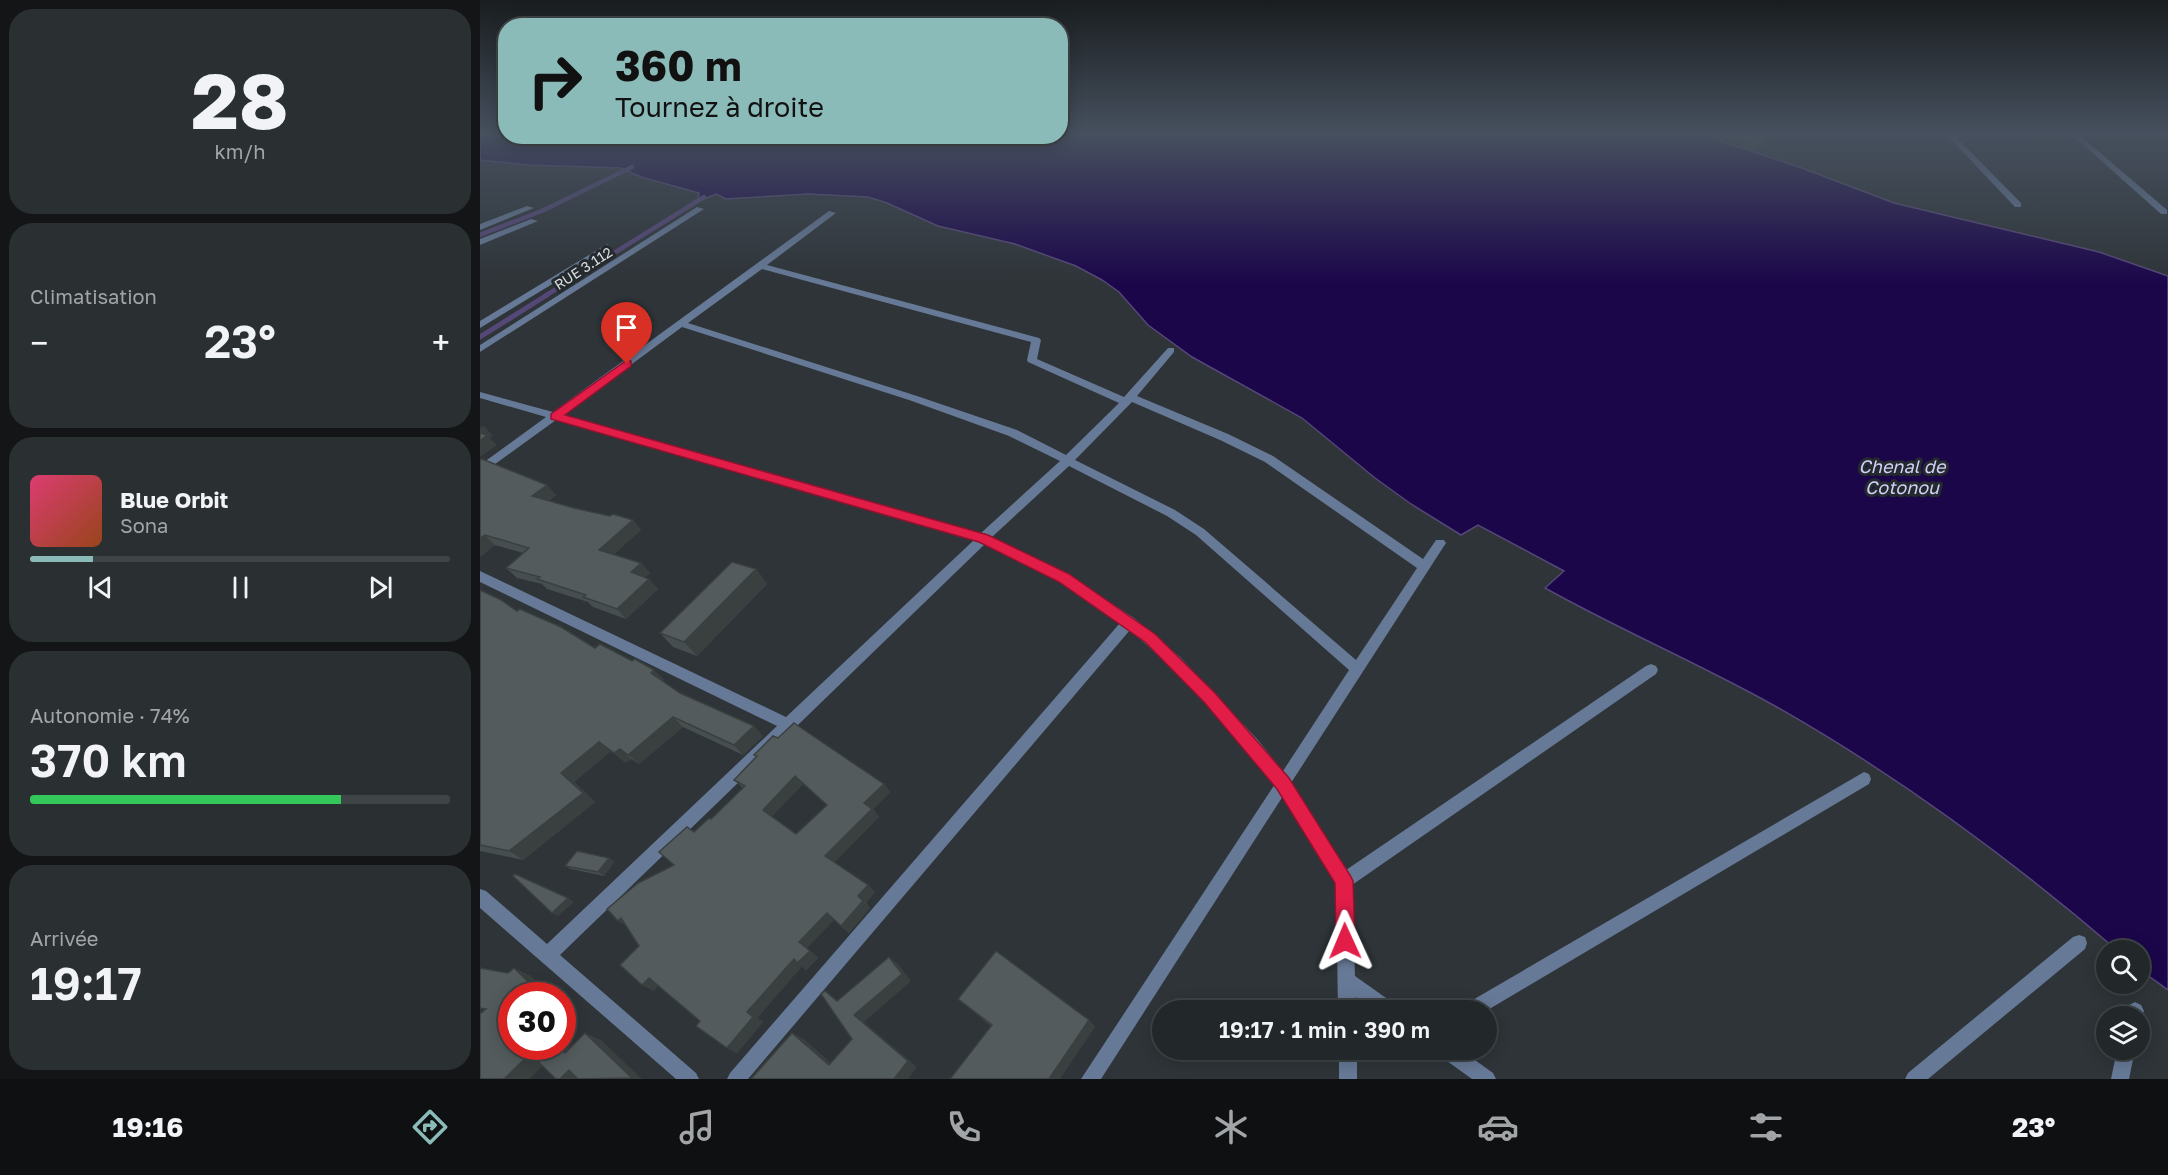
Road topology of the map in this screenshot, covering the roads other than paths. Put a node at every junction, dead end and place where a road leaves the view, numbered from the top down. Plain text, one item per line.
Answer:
1 (1996, 182) edge
2 (2130, 182) edge
3 (2018, 205) dead end
4 (530, 208) dead end
5 (700, 209) dead end
6 (2164, 212) dead end
7 (832, 213) dead end
8 (534, 221) dead end
9 (480, 227) edge
10 (480, 242) edge
11 (607, 247) dead end
12 (761, 266) junction
13 (682, 324) junction
14 (480, 325) edge
15 (480, 349) edge
16 (1171, 350) dead end
17 (480, 395) edge
18 (1128, 400) junction
19 (555, 416) junction
20 (1069, 460) junction
21 (480, 471) edge
22 (983, 538) junction
23 (1440, 543) dead end
24 (1424, 566) junction
25 (480, 576) edge
26 (1129, 622) junction
27 (1357, 669) junction
28 (1651, 670) dead end
29 (788, 725) junction
30 (1864, 779) dead end
31 (1283, 783) junction
32 (1344, 881) junction
33 (480, 897) edge
34 (2079, 944) dead end
35 (548, 955) junction
36 (1346, 980) junction
37 (1347, 1000) edge
38 (1374, 1000) edge
39 (1489, 1000) edge
40 (1348, 1060) edge
41 (1460, 1060) edge
42 (2124, 1060) edge
43 (690, 1079) edge
44 (736, 1079) edge
45 (1090, 1079) edge
46 (1348, 1079) edge
47 (1487, 1079) edge
48 (1914, 1079) edge
49 (2120, 1079) edge

1 - 3 street
2 - 6 street
4 - 9 street
5 - 15 street, RUE 3.112
7 - 12 street
8 - 10 street
11 - 14 street, RUE 3.112
12 - 13 street
12 - 18 street
13 - 19 street
13 - 20 street
16 - 18 street
17 - 19 street
18 - 20 street
18 - 24 street
19 - 21 street
19 - 22 street
20 - 22 street
20 - 27 street
22 - 26 street
22 - 29 street
23 - 24 street
24 - 27 street
25 - 29 street
26 - 31 street
26 - 44 street
27 - 31 street
28 - 32 street
29 - 35 street
30 - 39 street
31 - 32 street
31 - 45 street
32 - 36 street
33 - 35 street
34 - 48 street
35 - 43 street
36 - 37 street
36 - 38 street
40 - 46 street
41 - 47 street
42 - 49 street

